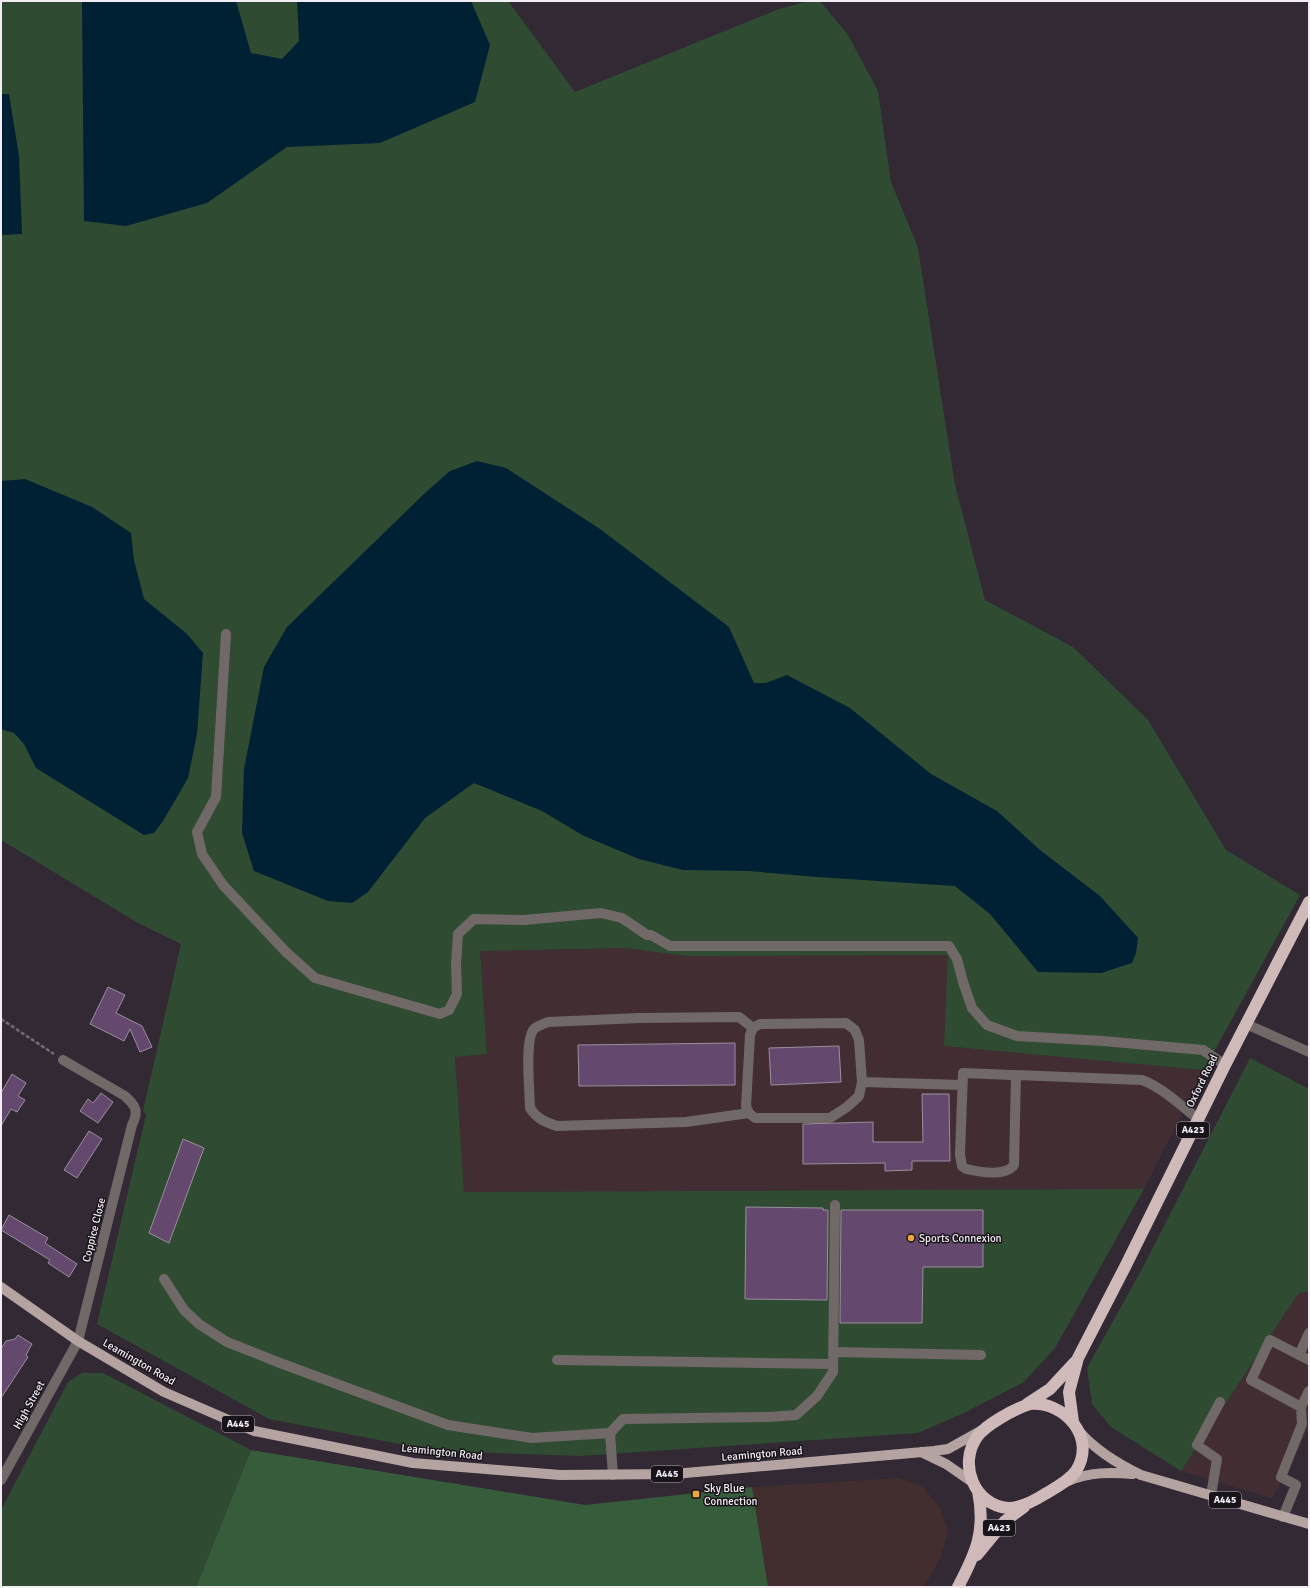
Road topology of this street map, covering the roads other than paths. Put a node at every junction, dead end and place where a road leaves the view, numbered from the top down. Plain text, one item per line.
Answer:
1 (226, 634) dead end
2 (1309, 902) edge
3 (1306, 915) edge
4 (1246, 1024) junction
5 (753, 1028) junction
6 (1309, 1052) edge
7 (63, 1060) road end
8 (1225, 1065) junction
9 (1016, 1075) junction
10 (862, 1082) junction
11 (962, 1085) junction
12 (749, 1113) junction
13 (1198, 1120) junction
14 (835, 1205) dead end
15 (164, 1280) dead end
16 (1, 1287) edge
17 (1309, 1333) edge
18 (78, 1341) junction
19 (834, 1352) junction
20 (981, 1355) dead end
21 (1299, 1355) junction
22 (1078, 1358) junction
23 (557, 1360) dead end
24 (1309, 1360) edge
25 (833, 1364) junction
26 (1309, 1391) edge
27 (1220, 1402) dead end
28 (1023, 1406) junction
29 (1301, 1407) junction
30 (1076, 1426) junction
31 (985, 1428) junction
32 (610, 1433) junction
33 (921, 1452) junction
34 (613, 1475) junction
35 (1141, 1475) junction
36 (1, 1480) edge
37 (1064, 1482) junction
38 (975, 1487) junction
39 (1211, 1495) junction
40 (1033, 1501) junction
41 (1283, 1517) junction
42 (1309, 1524) edge
43 (972, 1561) junction
44 (958, 1587) edge

1 - 8 street
2 - 3 highway, Oxford Road / A423
3 - 4 highway, Oxford Road / A423
4 - 6 street
4 - 8 highway, Oxford Road / A423
5 - 10 street
5 - 12 street
5 - 12 street
7 - 18 street, Coppice Close
8 - 13 highway, Oxford Road / A423
9 - 11 street
9 - 11 street
9 - 13 street
10 - 11 street
10 - 12 street
13 - 22 highway, Oxford Road / A423
14 - 19 street
15 - 32 street
16 - 18 main road, Leamington Road / A445
17 - 21 street
18 - 34 main road, Leamington Road / A445
18 - 36 street, High Street
19 - 20 street
19 - 25 street
21 - 24 street
21 - 29 street
22 - 28 highway, Oxford Road / A423
22 - 30 highway, Oxford Road / A423
23 - 25 street
25 - 32 street
26 - 29 street
27 - 39 street
28 - 30 highway
28 - 31 highway
29 - 41 street
30 - 35 main road, A445
30 - 37 highway
31 - 33 main road, Leamington Road / A445
31 - 38 highway
32 - 34 street
33 - 34 main road, Leamington Road / A445
33 - 38 main road
35 - 37 main road, A445
35 - 39 main road, A445
37 - 40 highway
38 - 40 highway
38 - 43 highway, A423
39 - 41 main road, A445
40 - 43 highway, A423
41 - 42 main road, A445
43 - 44 highway, A423

